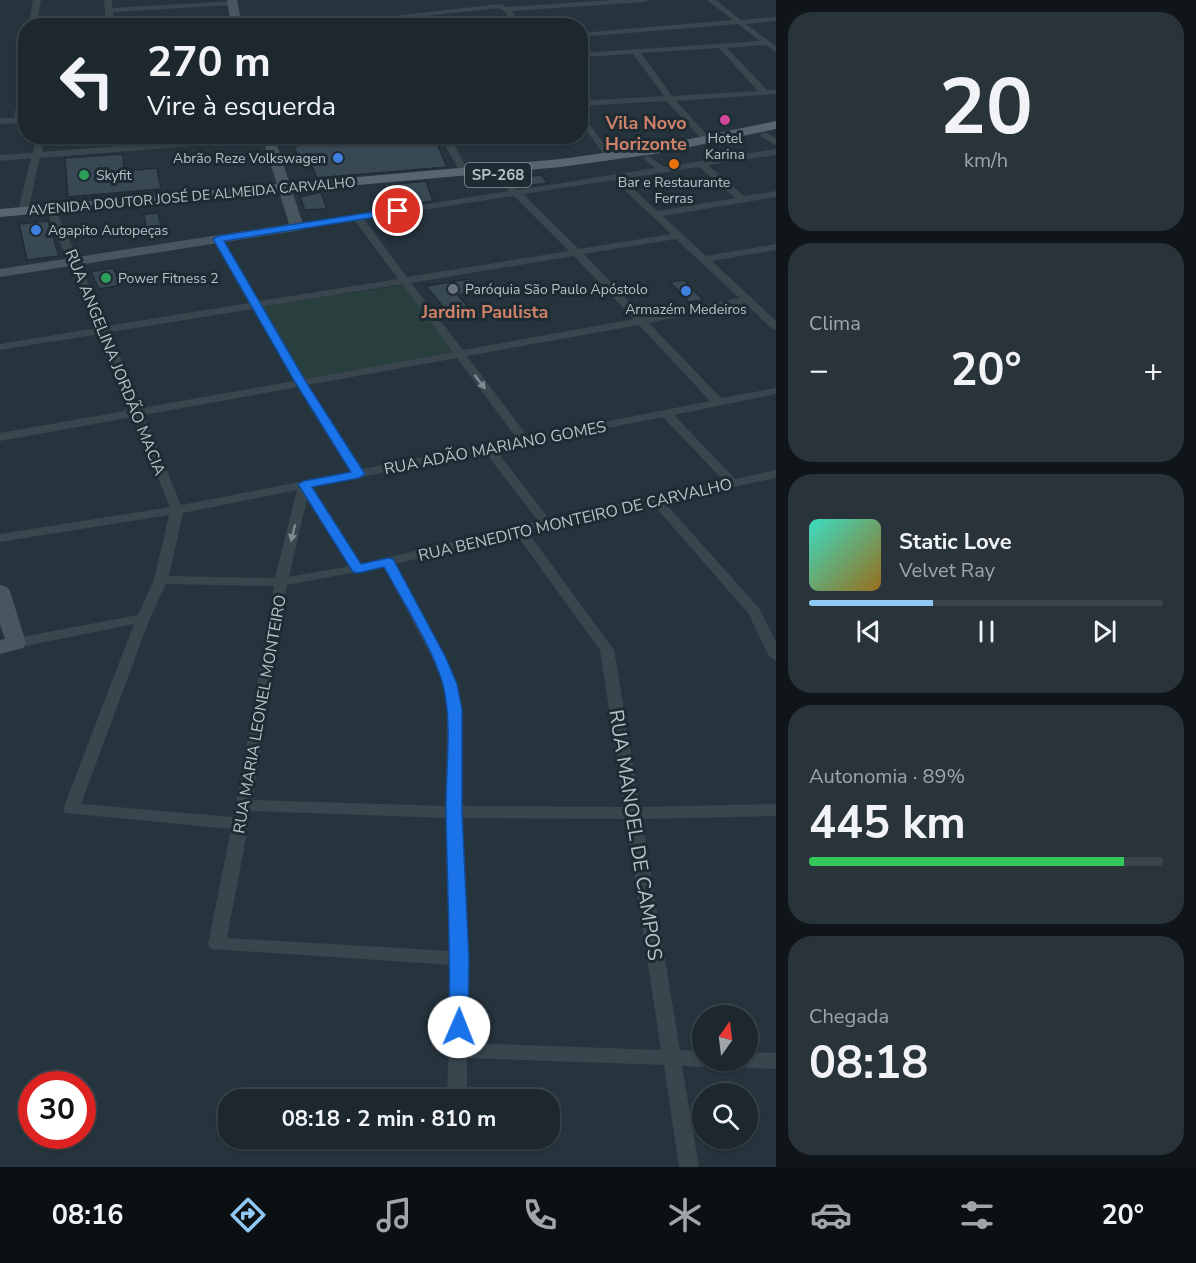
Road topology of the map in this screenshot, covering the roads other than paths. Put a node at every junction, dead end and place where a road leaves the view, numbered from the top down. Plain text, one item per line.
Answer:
1 (38, 0) edge
2 (108, 0) edge
3 (490, 0) edge
4 (645, 0) edge
5 (711, 0) edge
6 (233, 2) edge
7 (504, 7) junction
8 (109, 10) junction
9 (35, 18) edge
10 (110, 18) edge
11 (236, 18) edge
12 (412, 18) edge
13 (513, 18) edge
14 (776, 19) edge
15 (738, 22) junction
16 (588, 34) edge
17 (767, 44) junction
18 (721, 46) junction
19 (776, 50) edge
20 (635, 51) junction
21 (588, 54) edge
22 (776, 92) edge
23 (765, 93) junction
24 (670, 99) junction
25 (588, 104) edge
26 (0, 121) edge
27 (18, 121) edge
28 (588, 125) edge
29 (776, 125) edge
30 (772, 136) edge
31 (707, 140) junction
32 (38, 144) edge
33 (178, 144) edge
34 (270, 144) edge
35 (448, 144) edge
36 (776, 152) edge
37 (36, 155) junction
38 (610, 157) junction
39 (0, 158) edge
40 (647, 158) junction
41 (701, 164) junction
42 (663, 170) junction
43 (464, 172) junction
44 (498, 175) junction
45 (616, 177) junction
46 (285, 191) junction
47 (517, 193) junction
48 (776, 194) edge
49 (743, 200) junction
50 (23, 212) junction
51 (0, 213) edge
52 (655, 214) junction
53 (54, 215) junction
54 (357, 217) junction
55 (0, 220) edge
56 (297, 227) junction
57 (676, 236) junction
58 (218, 239) junction
59 (776, 247) edge
60 (577, 253) junction
61 (703, 260) junction
62 (75, 261) junction
63 (0, 273) edge
64 (405, 281) junction
65 (746, 300) junction
66 (256, 305) junction
67 (776, 311) edge
68 (761, 314) junction
69 (642, 320) junction
70 (776, 327) edge
71 (103, 330) junction
72 (0, 347) edge
73 (458, 354) junction
74 (301, 382) junction
75 (776, 391) edge
76 (718, 402) junction
77 (135, 412) junction
78 (667, 414) junction
79 (0, 437) edge
80 (524, 440) junction
81 (488, 448) junction
82 (359, 474) junction
83 (776, 474) edge
84 (732, 483) junction
85 (304, 484) junction
86 (656, 500) junction
87 (319, 509) junction
88 (177, 510) junction
89 (298, 511) junction
90 (546, 523) junction
91 (519, 529) junction
92 (0, 538) edge
93 (388, 562) junction
94 (358, 569) junction
95 (161, 580) junction
96 (281, 582) junction
97 (0, 591) edge
98 (143, 618) junction
99 (8, 645) edge
100 (776, 656) edge
101 (244, 805) junction
102 (776, 810) edge
103 (454, 812) junction
104 (634, 813) junction
105 (241, 824) junction
106 (460, 959) junction
107 (458, 1050) junction
108 (671, 1058) junction
109 (692, 1059) edge
110 (758, 1060) edge
111 (776, 1061) edge
112 (457, 1089) edge
113 (689, 1167) edge

1 - 9 street
2 - 8 street
3 - 7 street
4 - 7 street
5 - 15 street
6 - 8 street
6 - 11 street
7 - 12 street
7 - 13 street
8 - 10 street
14 - 15 street
15 - 16 street
15 - 17 street
17 - 18 street
17 - 19 street
18 - 20 street
18 - 23 street
20 - 21 street
20 - 24 street
22 - 23 street
23 - 24 street
24 - 25 street
24 - 31 street
26 - 27 street
28 - 38 street
29 - 31 main road, AVENIDA DOUTOR JOSÉ DE ALMEIDA CARVALHO / SP-268
30 - 40 main road, AVENIDA DOUTOR JOSÉ DE ALMEIDA CARVALHO / SP-268
31 - 38 main road, AVENIDA DOUTOR JOSÉ DE ALMEIDA CARVALHO / SP-268
32 - 37 street
33 - 37 street
34 - 46 street
35 - 43 street
36 - 41 street
37 - 39 street
37 - 50 street
38 - 43 main road, AVENIDA DOUTOR JOSÉ DE ALMEIDA CARVALHO / SP-268
40 - 42 street
40 - 44 main road, AVENIDA DOUTOR JOSÉ DE ALMEIDA CARVALHO / SP-268
41 - 42 street
41 - 49 street
42 - 45 street
43 - 46 main road, AVENIDA DOUTOR JOSÉ DE ALMEIDA CARVALHO / SP-268
44 - 46 main road, AVENIDA DOUTOR JOSÉ DE ALMEIDA CARVALHO / SP-268
44 - 47 street
45 - 47 street
45 - 52 street
46 - 50 main road, AVENIDA DOUTOR JOSÉ DE ALMEIDA CARVALHO / SP-268
46 - 53 main road, AVENIDA DOUTOR JOSÉ DE ALMEIDA CARVALHO / SP-268
46 - 56 street
47 - 54 street
47 - 60 street
48 - 49 street
49 - 52 street
50 - 51 main road, AVENIDA DOUTOR JOSÉ DE ALMEIDA CARVALHO / SP-268
52 - 57 street
53 - 55 main road, AVENIDA DOUTOR JOSÉ DE ALMEIDA CARVALHO / SP-268
53 - 62 street, RUA ANGELINA JORDÃO MACIA
54 - 56 street
54 - 64 street
56 - 58 street
57 - 60 street
57 - 61 street
58 - 62 street
58 - 66 street
59 - 61 street
60 - 64 street
60 - 69 street
61 - 65 street
62 - 63 street
62 - 71 street, RUA ANGELINA JORDÃO MACIA
64 - 66 street
64 - 73 street
65 - 68 street
65 - 69 street
66 - 71 street
66 - 74 street
67 - 68 street
68 - 70 street
69 - 73 street
69 - 76 street
71 - 72 street
71 - 77 street, RUA ANGELINA JORDÃO MACIA
73 - 74 street
73 -> 80 street
74 - 77 street
74 - 82 street
75 - 76 street, RUA ADÃO MARIANO GOMES
76 - 78 street, RUA ADÃO MARIANO GOMES
77 - 79 street
77 - 88 street, RUA ANGELINA JORDÃO MACIA
78 - 80 street, RUA ADÃO MARIANO GOMES
78 - 84 street
80 - 81 street, RUA ADÃO MARIANO GOMES
81 - 82 street, RUA ADÃO MARIANO GOMES
81 - 90 street
82 - 85 street, RUA ADÃO MARIANO GOMES
83 - 84 street, RUA BENEDITO MONTEIRO DE CARVALHO
84 - 86 street, RUA BENEDITO MONTEIRO DE CARVALHO
85 - 87 street
85 - 88 street, RUA ADÃO MARIANO GOMES
85 - 89 street, RUA MARIA LEONEL MONTEIRO
86 - 90 street, RUA BENEDITO MONTEIRO DE CARVALHO
86 - 100 street
87 - 89 street
87 - 94 street
88 - 92 street, RUA ADÃO MARIANO GOMES
88 - 95 street
89 -> 96 street, RUA MARIA LEONEL MONTEIRO
90 - 91 street, RUA BENEDITO MONTEIRO DE CARVALHO
91 - 93 street, RUA BENEDITO MONTEIRO DE CARVALHO
91 - 104 street, RUA MANOEL DE CAMPOS
93 - 94 street, RUA BENEDITO MONTEIRO DE CARVALHO
93 - 103 street
94 - 96 street, RUA BENEDITO MONTEIRO DE CARVALHO
95 - 96 street, RUA BENEDITO MONTEIRO DE CARVALHO
95 - 98 street
96 - 101 street, RUA MARIA LEONEL MONTEIRO
97 - 99 street
98 - 99 street
98 - 105 street
101 - 103 street
101 - 105 street, RUA MARIA LEONEL MONTEIRO
102 - 104 street
103 - 104 street
103 - 106 street
104 - 108 street, RUA MANOEL DE CAMPOS
105 - 106 street, RUA MARIA LEONEL MONTEIRO
106 - 107 street
107 - 108 street
107 - 112 street
108 - 109 street
108 - 113 street, RUA MANOEL DE CAMPOS
110 - 111 street

